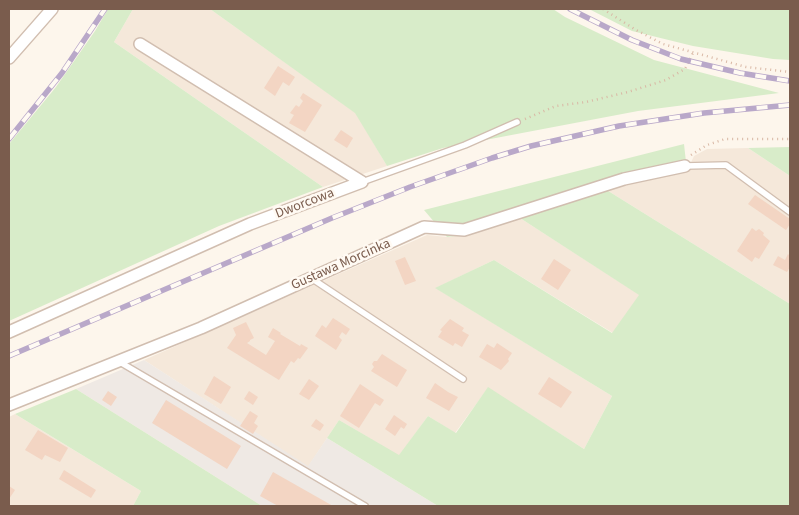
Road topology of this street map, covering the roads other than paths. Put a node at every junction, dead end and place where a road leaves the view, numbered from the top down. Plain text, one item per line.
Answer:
1 (52, 9) edge
2 (140, 44) dead end
3 (9, 58) edge
4 (517, 122) road end
5 (684, 166) joint
6 (362, 182) junction
7 (790, 212) edge
8 (311, 278) junction
9 (9, 332) edge
10 (118, 361) junction
11 (463, 379) dead end
12 (9, 405) edge
13 (365, 506) edge

1 - 3 street
2 - 6 street, Dworcowa
4 - 6 lane
5 - 7 lane
5 - 8 street, Gustawa Morcinka
6 - 9 street, Dworcowa
8 - 10 street, Gustawa Morcinka
8 - 11 lane
10 - 12 street, Gustawa Morcinka
10 - 13 lane

